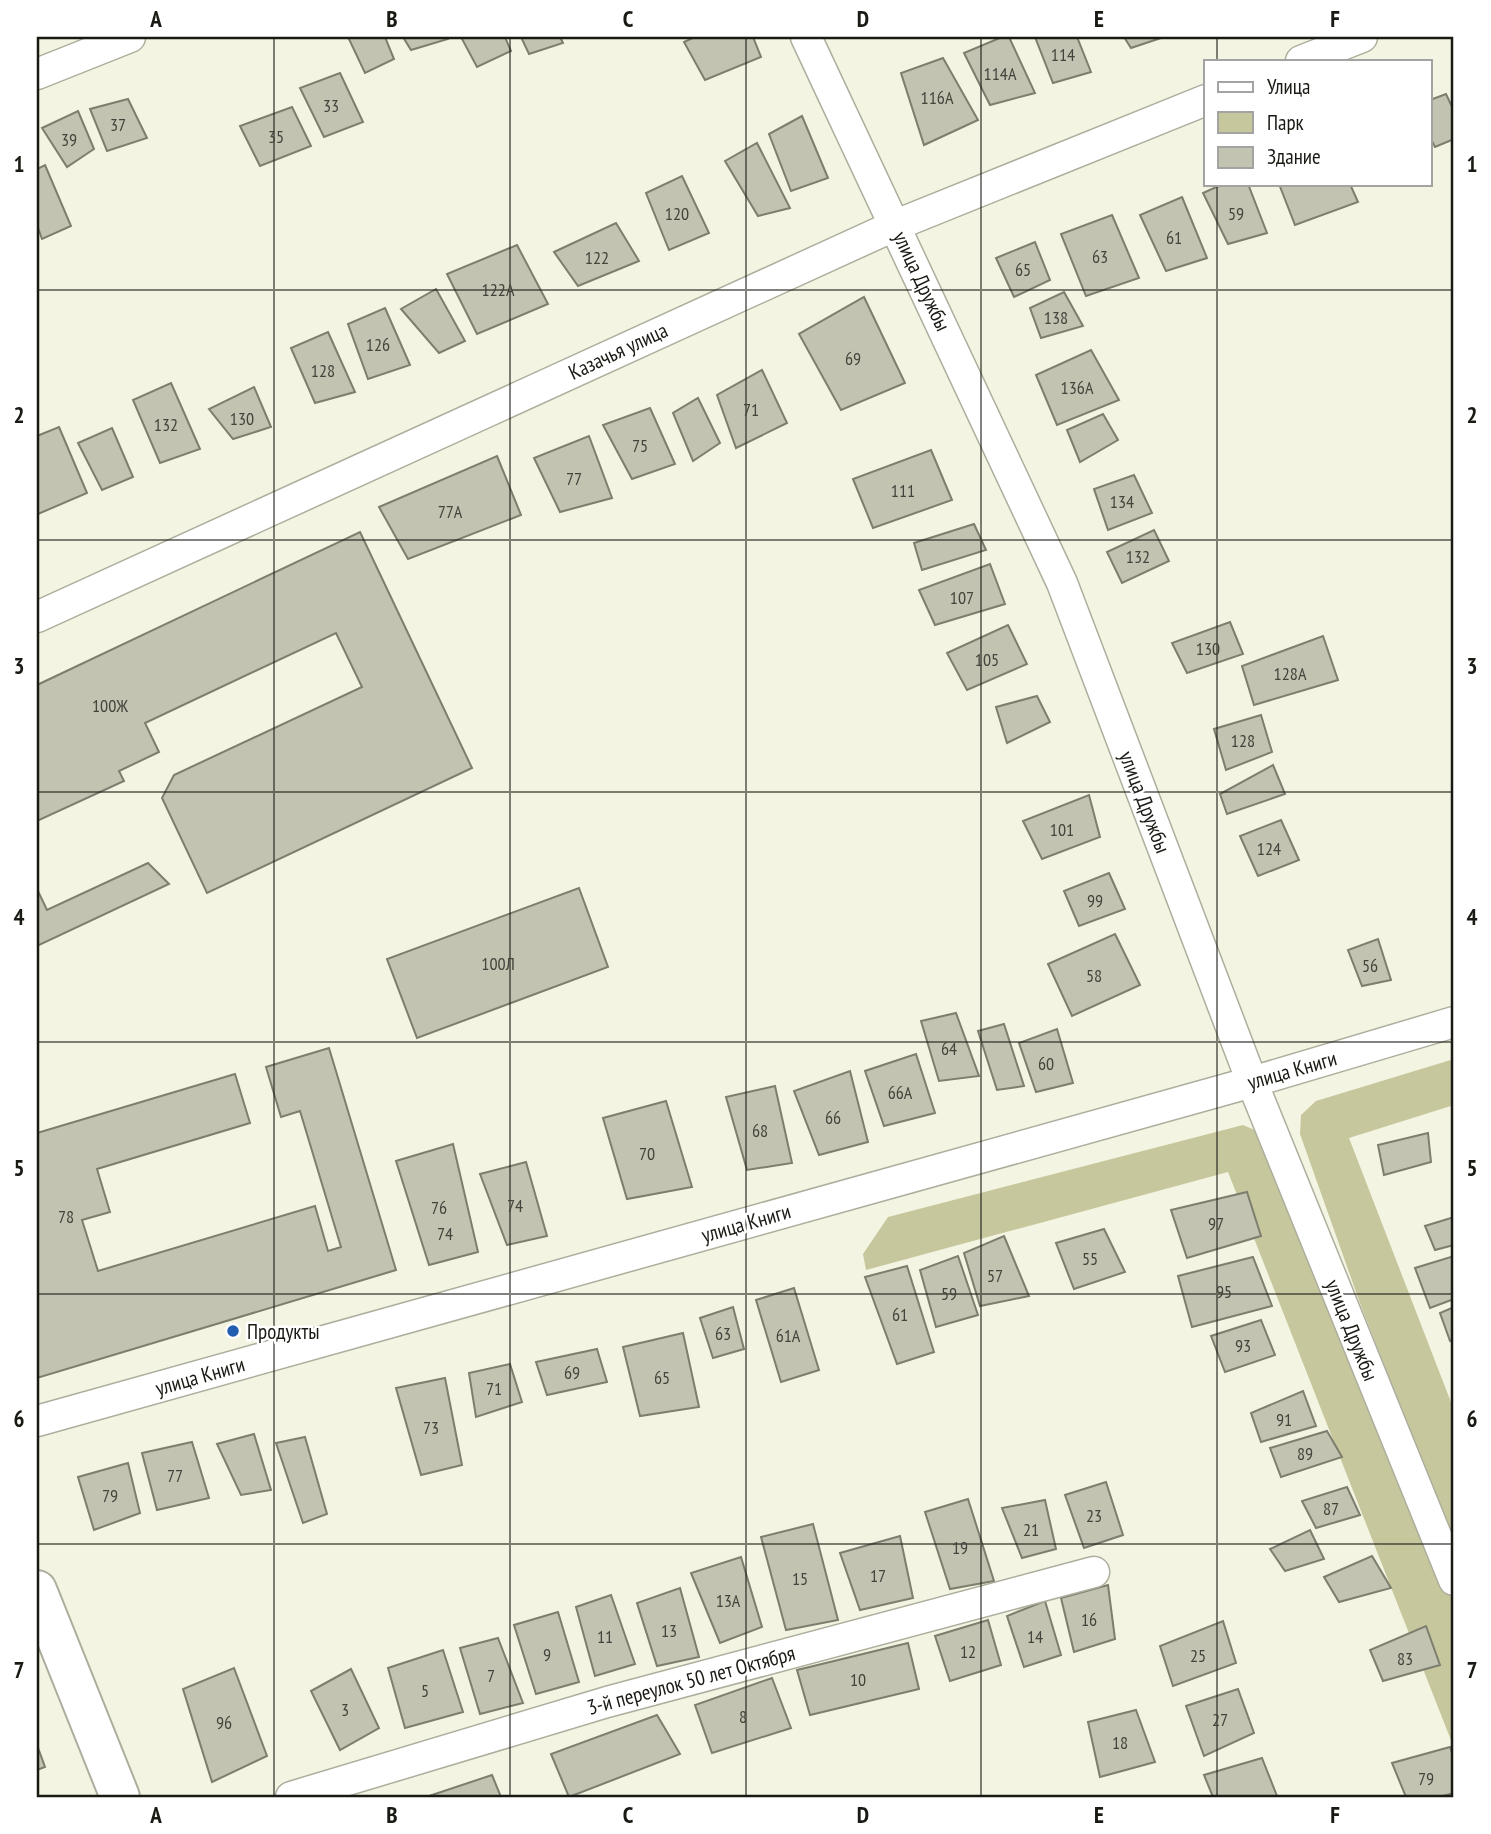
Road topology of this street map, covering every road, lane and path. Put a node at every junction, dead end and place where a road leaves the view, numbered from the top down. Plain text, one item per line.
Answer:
1 (130, 37) edge
2 (806, 37) edge
3 (1362, 37) edge
4 (1304, 60) edge
5 (37, 75) edge
6 (1204, 101) edge
7 (896, 225) junction
8 (37, 617) edge
9 (1454, 1022) edge
10 (1252, 1082) junction
11 (37, 1421) edge
12 (1094, 1572) dead end
13 (1454, 1580) edge
14 (37, 1590) edge
15 (120, 1797) edge
16 (291, 1797) edge

1 - 5 street
2 - 7 street, улица Дружбы
3 - 4 street
6 - 7 street, Казачья улица
7 - 8 street, Казачья улица
7 - 10 street, улица Дружбы
9 - 10 street, улица Книги
10 - 11 street, улица Книги
10 - 13 street, улица Дружбы
12 - 16 street, 3-й переулок 50 лет Октября
14 - 15 main road

